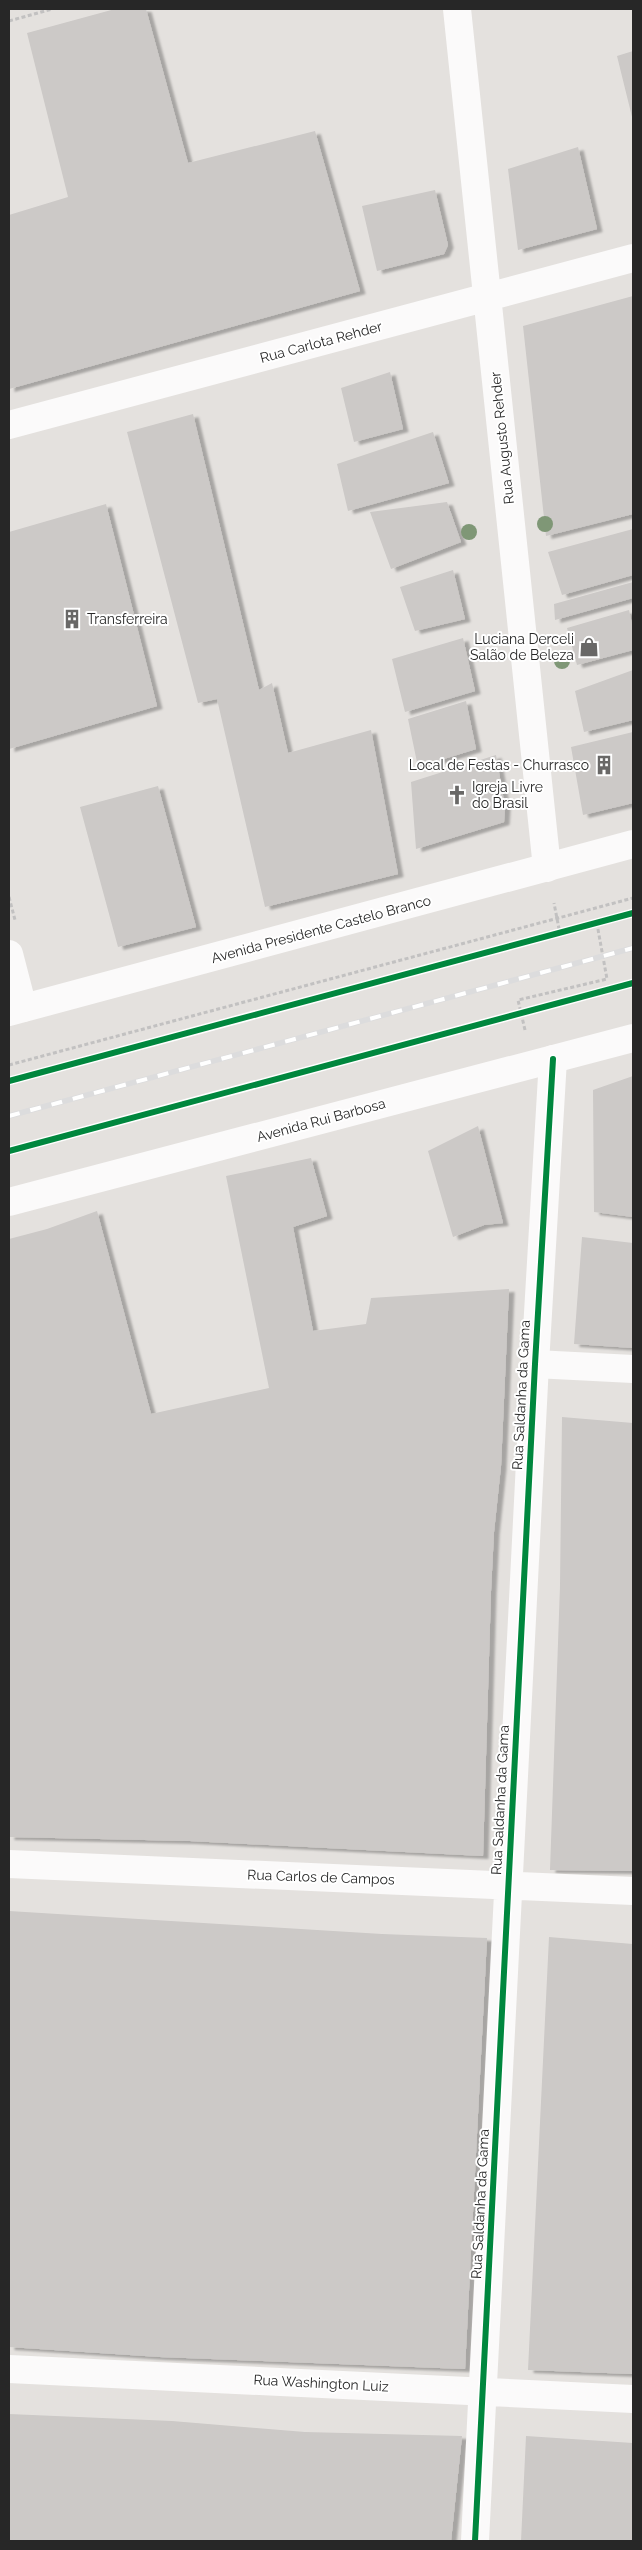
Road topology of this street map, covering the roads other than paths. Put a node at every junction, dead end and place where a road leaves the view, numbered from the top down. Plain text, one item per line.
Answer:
1 (457, 9) edge
2 (633, 258) edge
3 (487, 298) junction
4 (9, 426) edge
5 (633, 844) edge
6 (547, 868) junction
7 (9, 954) edge
8 (16, 1010) edge
9 (633, 1038) edge
10 (544, 1062) junction
11 (9, 1202) edge
12 (534, 1364) junction
13 (633, 1369) edge
14 (9, 1864) edge
15 (509, 1885) junction
16 (633, 1891) edge
17 (9, 2369) edge
18 (484, 2391) junction
19 (633, 2399) edge
20 (475, 2541) edge

1 - 3 street, Rua Augusto Rehder
2 - 3 street, Rua Carlota Rehder
3 - 4 street, Rua Carlota Rehder
3 - 6 street, Rua Augusto Rehder
5 - 6 street, Avenida Presidente Castelo Branco
6 - 8 street, Avenida Presidente Castelo Branco
7 - 8 street
9 - 10 street, Avenida Rui Barbosa
10 - 11 street, Avenida Rui Barbosa
10 - 12 street, Rua Saldanha da Gama
12 - 13 street
12 - 15 street, Rua Saldanha da Gama
14 - 15 street, Rua Carlos de Campos
15 - 16 street, Rua Carlos de Campos
15 - 18 street, Rua Saldanha da Gama
17 - 18 street, Rua Washington Luiz
18 - 19 street, Rua Washington Luiz
18 - 20 street, Rua Saldanha da Gama

